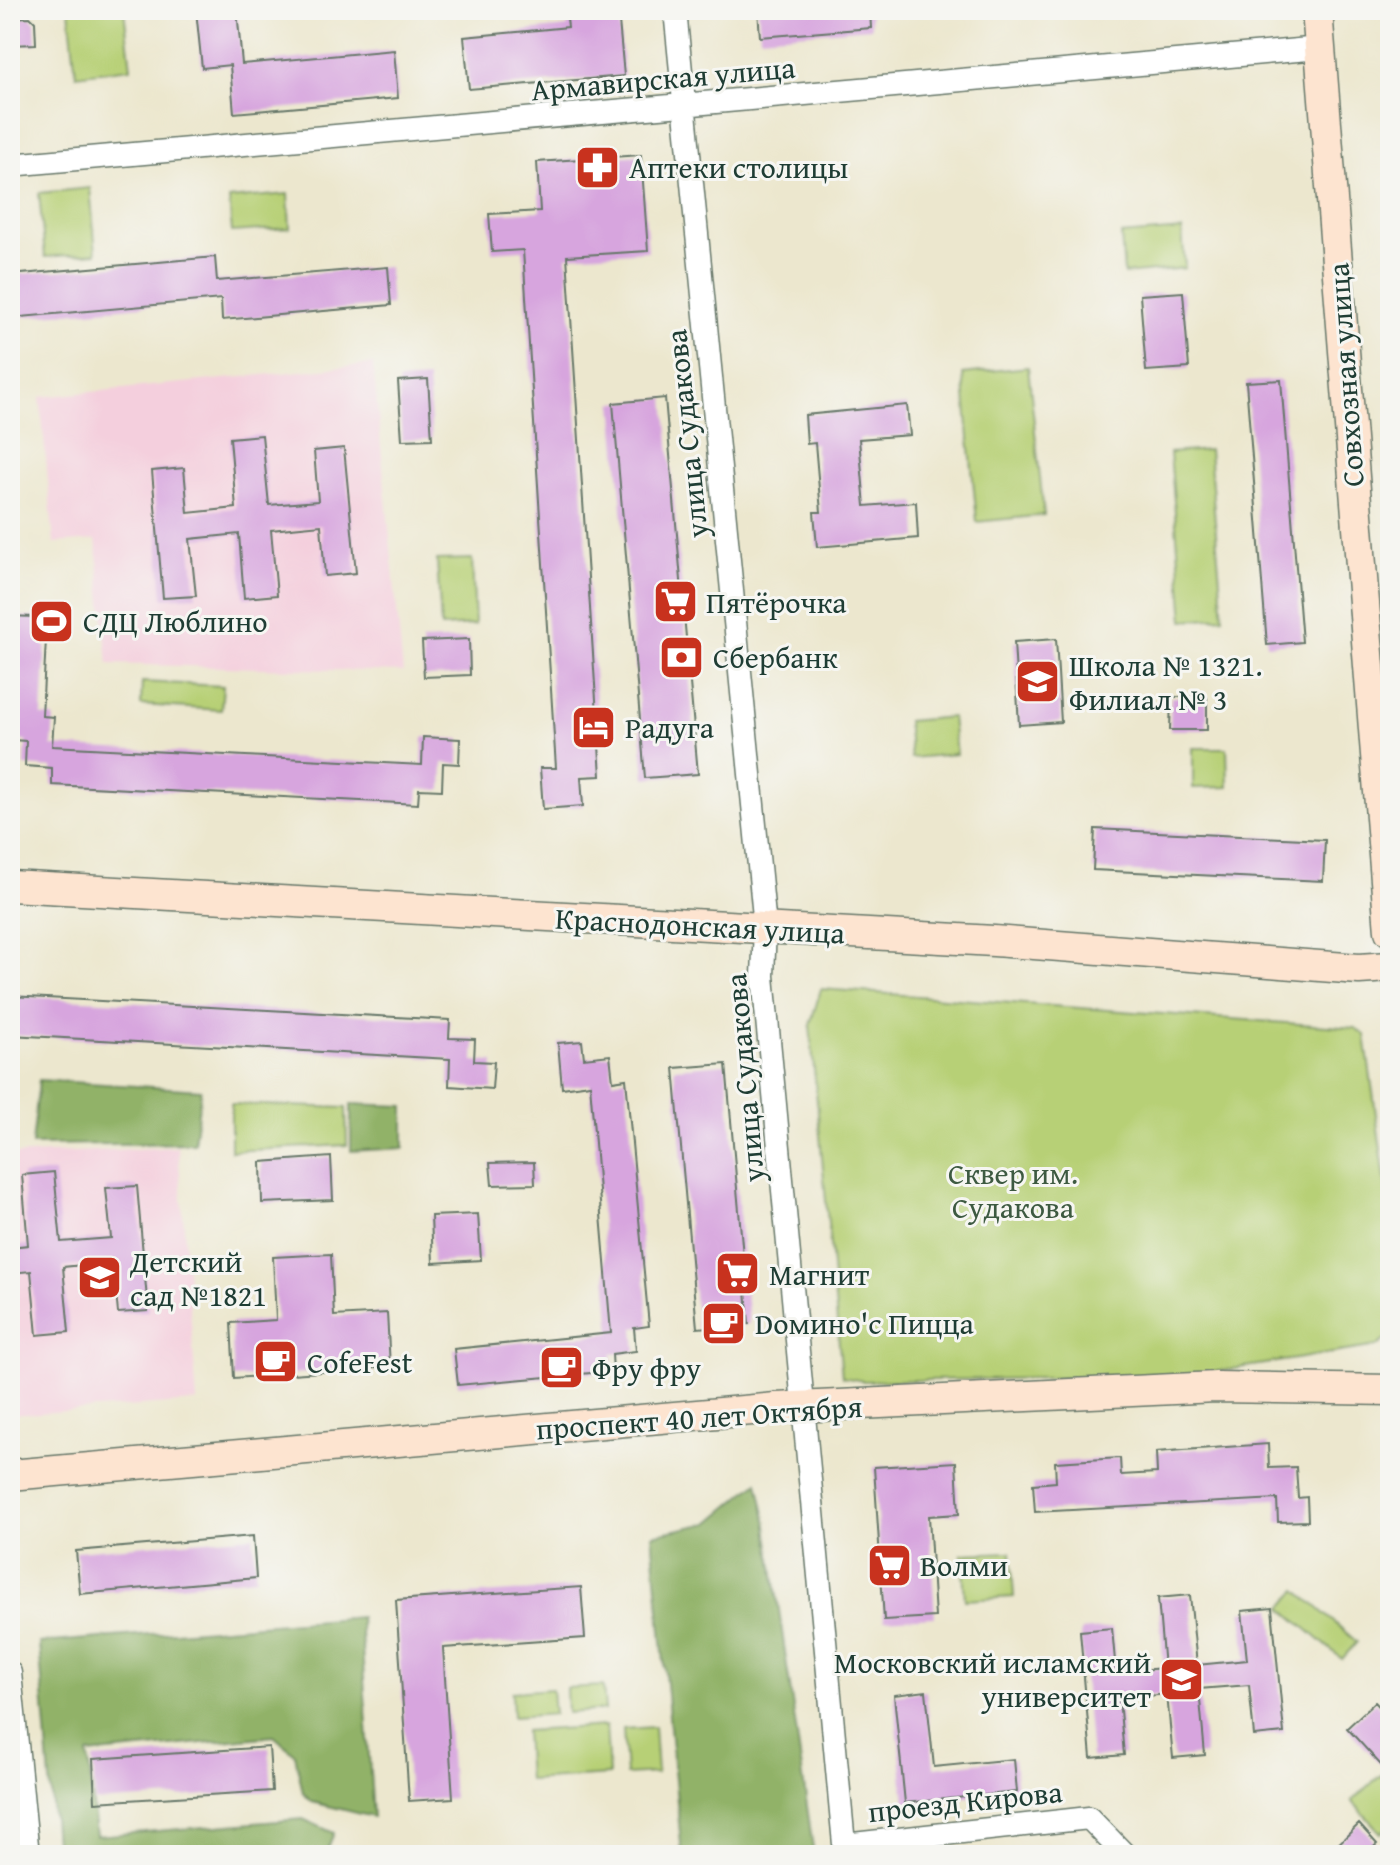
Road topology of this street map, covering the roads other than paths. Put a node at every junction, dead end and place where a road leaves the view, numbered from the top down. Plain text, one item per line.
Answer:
1 (675, 10) edge
2 (1317, 10) edge
3 (1320, 48) junction
4 (684, 105) junction
5 (10, 165) edge
6 (10, 886) edge
7 (765, 927) junction
8 (1390, 931) edge
9 (1390, 967) edge
10 (1390, 1390) edge
11 (805, 1408) junction
12 (10, 1475) edge
13 (10, 1673) edge
14 (844, 1850) edge
15 (28, 1855) edge
16 (1125, 1855) edge

1 - 4 street, улица Судакова
2 - 3 street, Совхозная улица
3 - 4 street, Армавирская улица
3 - 8 street, Совхозная улица
4 - 5 street, Армавирская улица
4 - 7 street, улица Судакова
6 - 7 street, Краснодонская улица
7 - 9 street, Краснодонская улица
7 - 11 street, улица Судакова
10 - 11 street, проспект 40 лет Октября
11 - 12 street, проспект 40 лет Октября
11 - 14 street, улица Судакова
13 - 15 street
14 - 16 street, проезд Кирова

